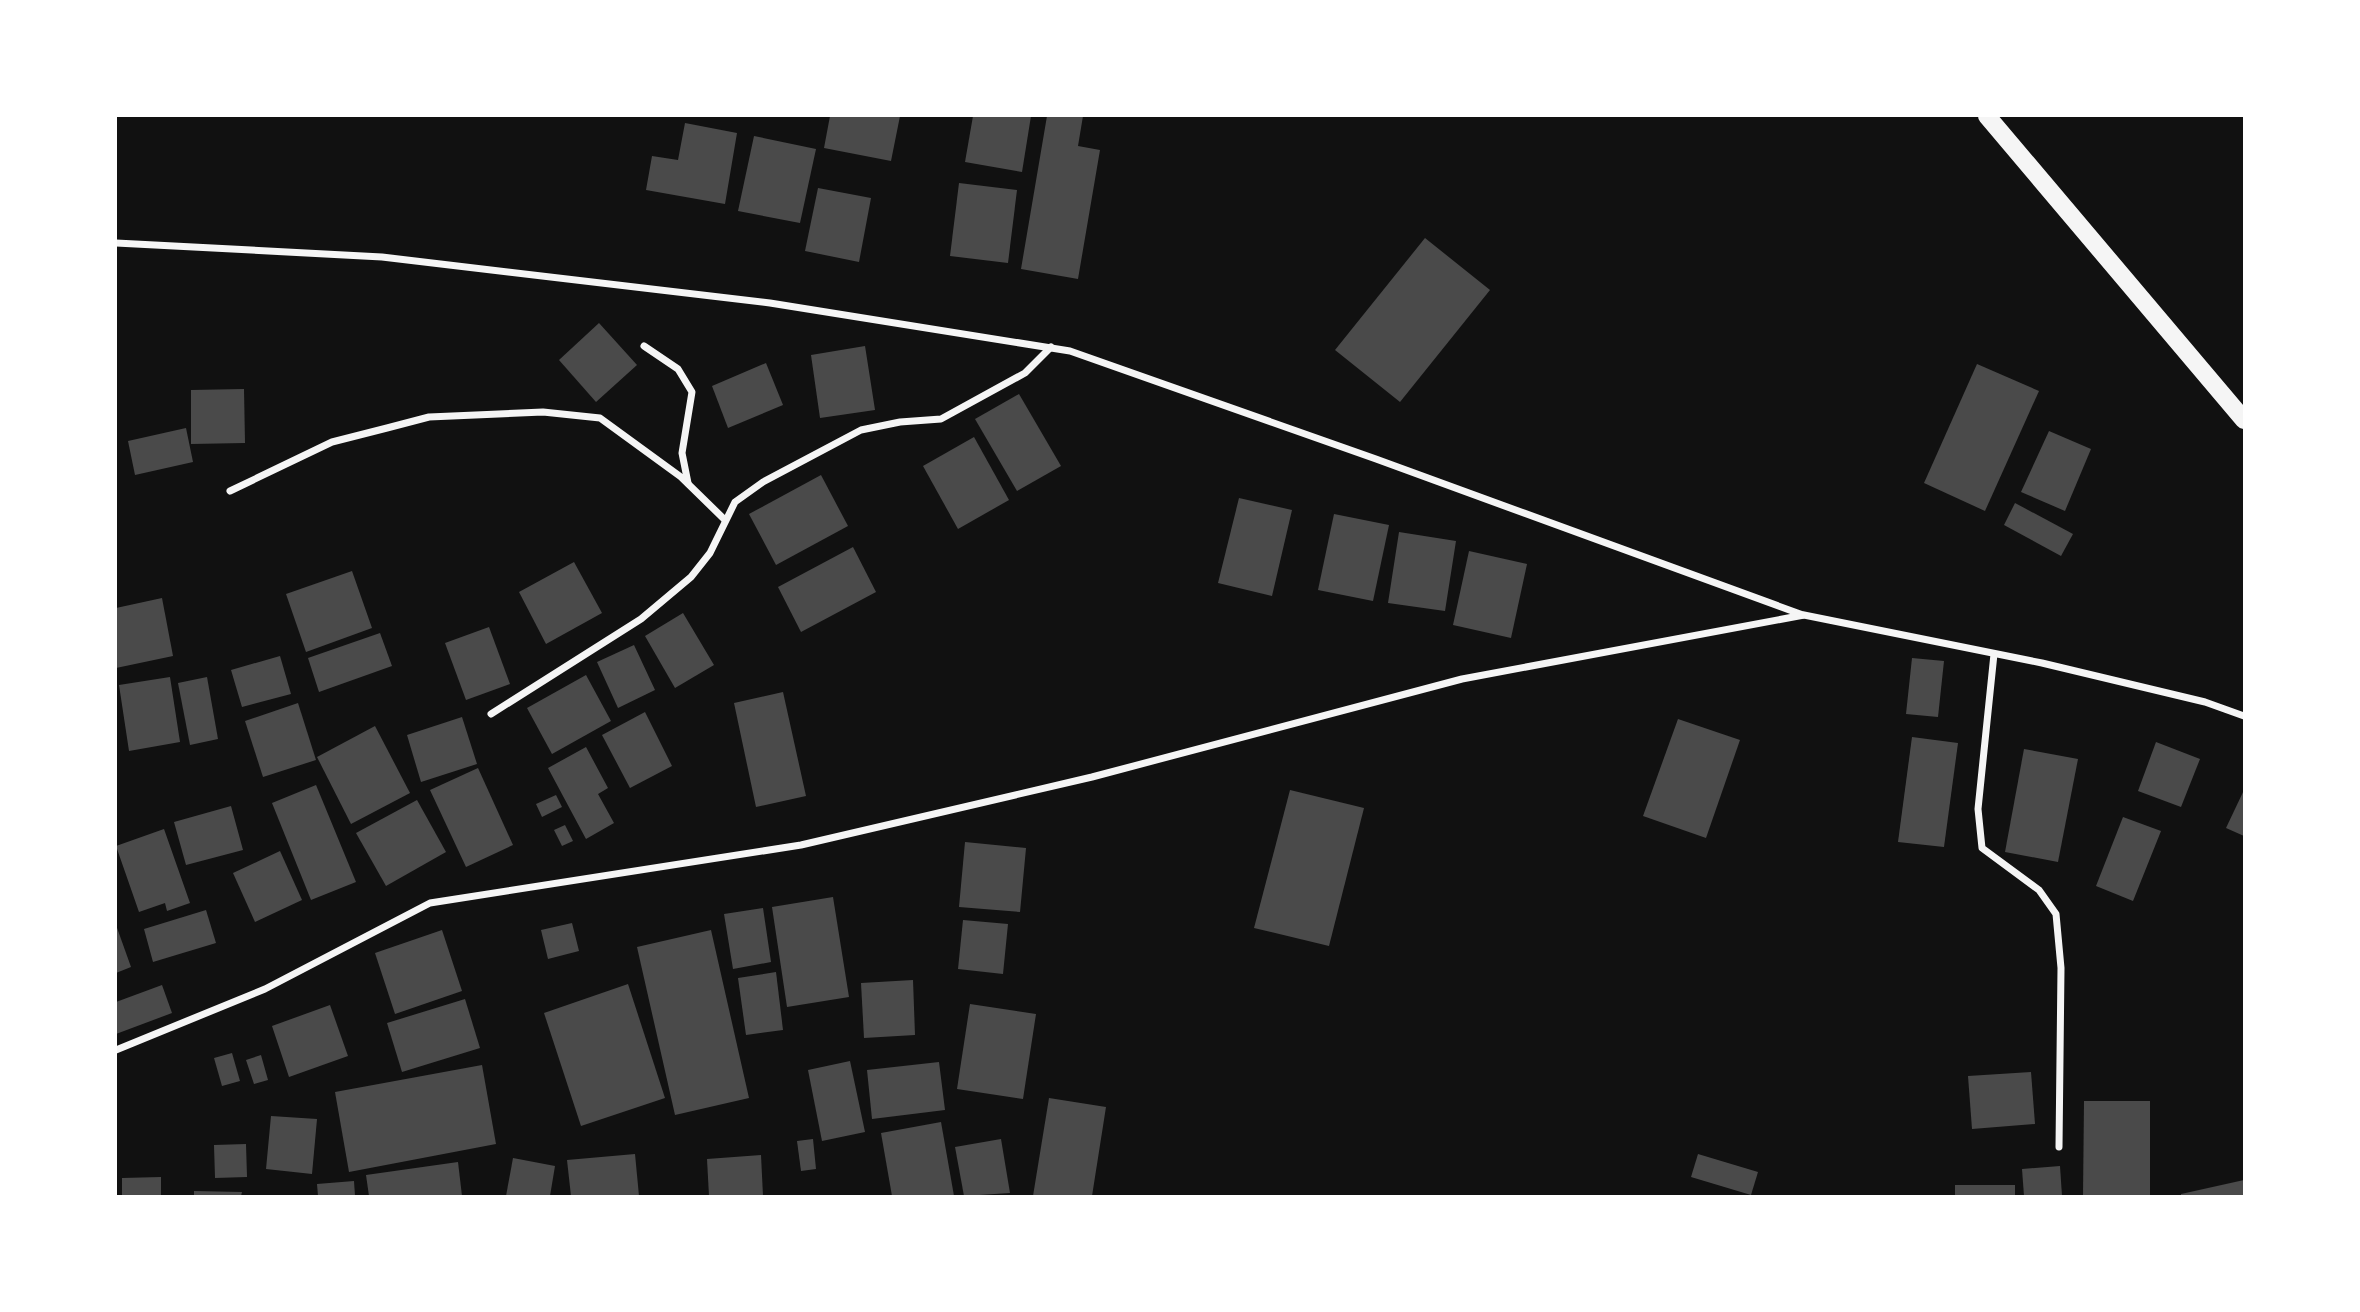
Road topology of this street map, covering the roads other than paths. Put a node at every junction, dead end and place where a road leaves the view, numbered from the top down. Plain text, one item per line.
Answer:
1 (1986, 116) edge
2 (116, 243) edge
3 (643, 346) dead end
4 (1051, 347) junction
5 (2245, 421) edge
6 (688, 484) junction
7 (230, 491) dead end
8 (724, 519) junction
9 (1804, 615) junction
10 (1994, 654) junction
11 (491, 714) dead end
12 (2245, 716) edge
13 (116, 1050) edge
14 (2059, 1147) dead end

1 - 5 main road
2 - 4 street
3 - 6 street
4 - 8 street
4 - 9 street
6 - 7 street
6 - 8 street
8 - 11 street
9 - 10 street
9 - 13 street
10 - 12 street
10 - 14 street

